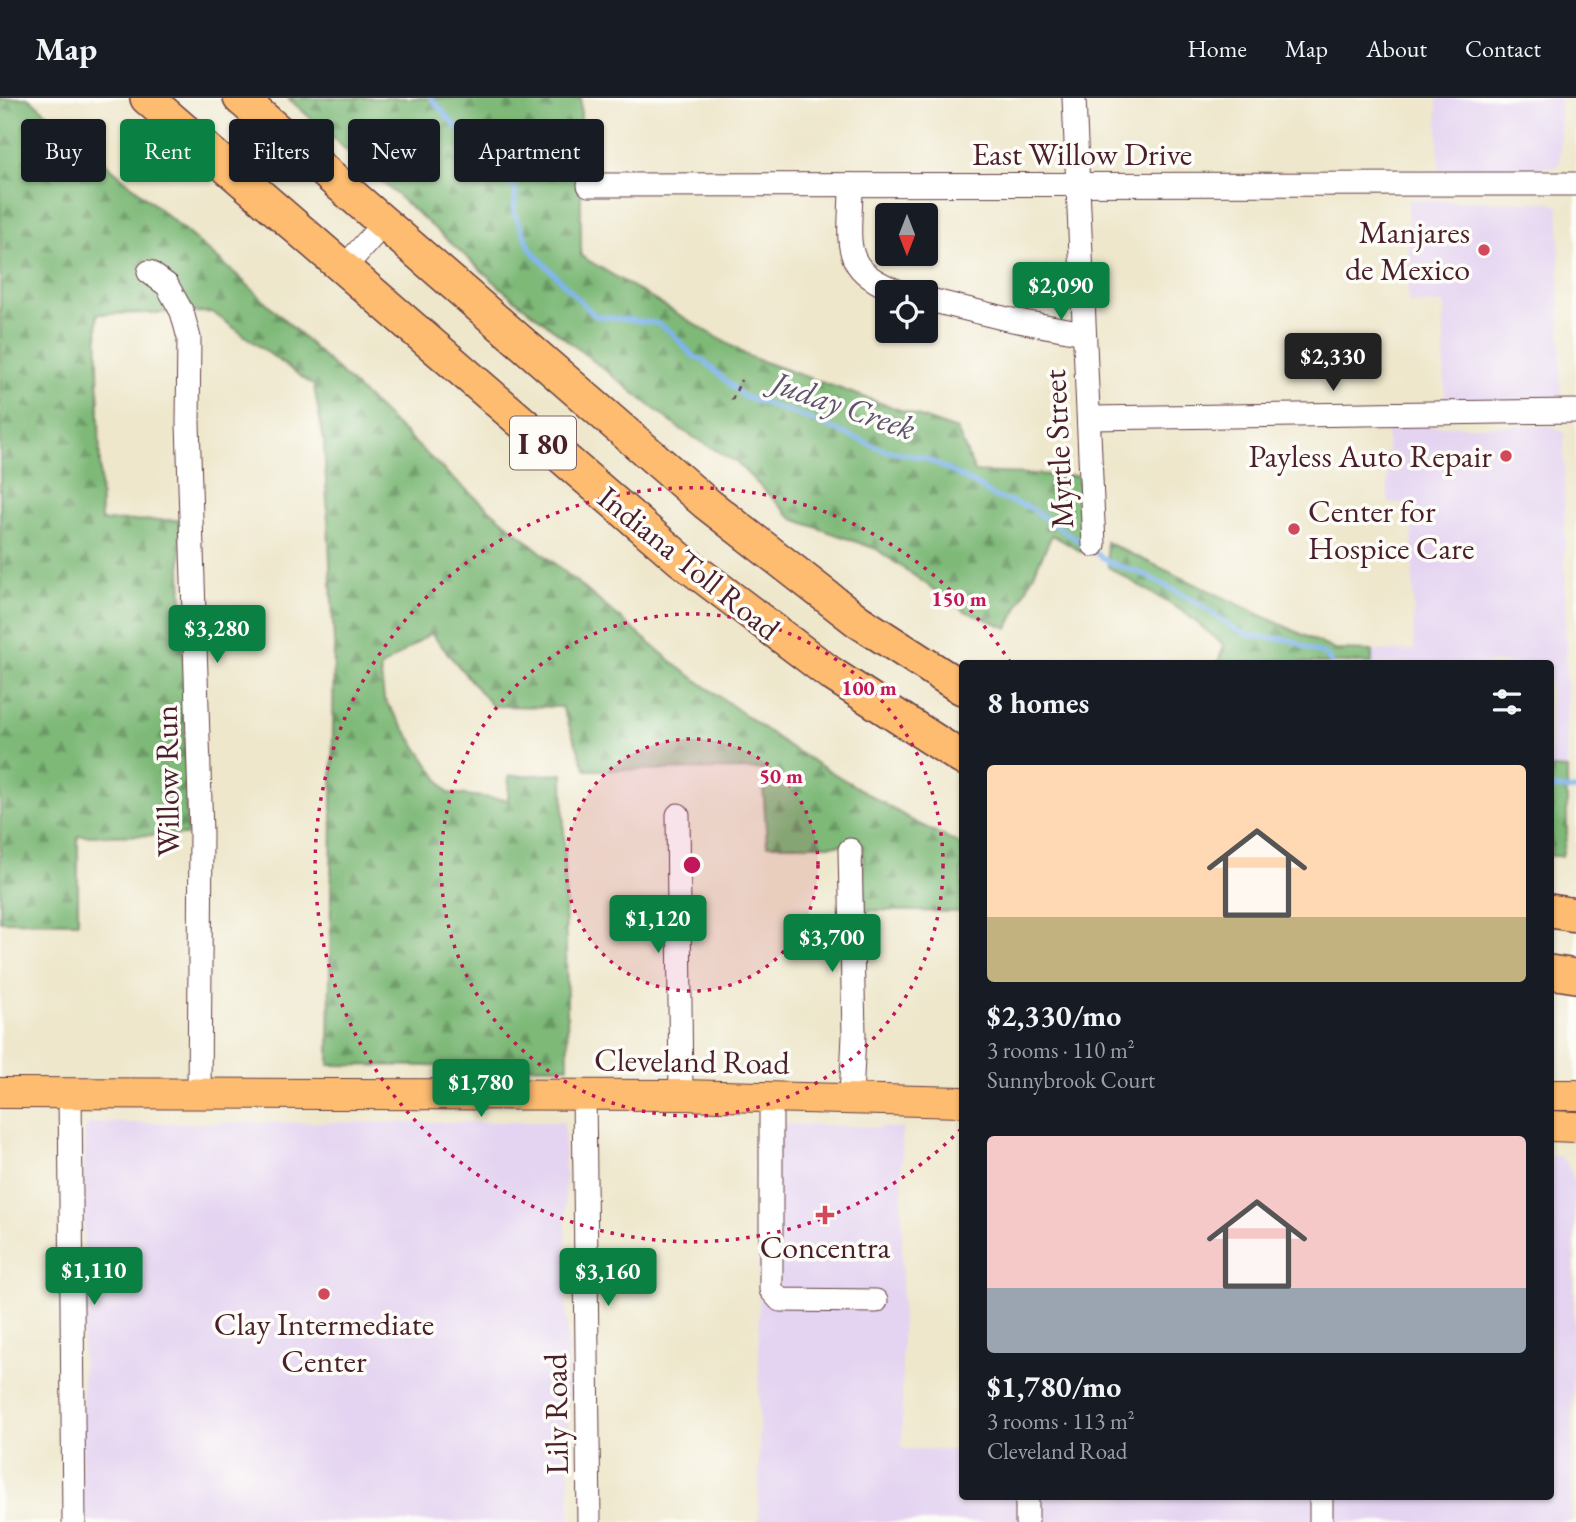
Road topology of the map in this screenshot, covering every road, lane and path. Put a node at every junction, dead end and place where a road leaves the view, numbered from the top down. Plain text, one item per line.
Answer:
1 (147, 98) edge
2 (240, 98) edge
3 (1074, 98) edge
4 (1576, 184) edge
5 (589, 185) dead end
6 (851, 185) junction
7 (1077, 185) junction
8 (383, 224) junction
9 (343, 269) junction
10 (149, 272) dead end
11 (875, 283) edge
12 (938, 302) edge
13 (1084, 333) junction
14 (741, 380) dead end
15 (732, 400) dead end
16 (1576, 411) edge
17 (1090, 418) junction
18 (1094, 545) dead end
19 (959, 686) edge
20 (959, 756) edge
21 (678, 815) dead end
22 (850, 850) dead end
23 (1554, 912) edge
24 (1576, 915) edge
25 (1554, 973) edge
26 (1576, 976) edge
27 (70, 1092) junction
28 (0, 1093) edge
29 (199, 1093) junction
30 (584, 1094) junction
31 (681, 1095) junction
32 (1554, 1095) edge
33 (1576, 1095) edge
34 (771, 1097) junction
35 (851, 1098) junction
36 (959, 1102) edge
37 (1554, 1126) edge
38 (1576, 1127) edge
39 (876, 1301) dead end
40 (1027, 1500) edge
41 (1321, 1500) edge
42 (74, 1522) edge
43 (589, 1522) edge
44 (1027, 1522) edge
45 (1321, 1522) edge

1 - 9 highway, Indiana Toll Road / I 80
2 - 8 highway, Indiana Toll Road / I 80
3 - 7 street, Myrtle Street
4 - 7 street, East Willow Drive
5 - 6 street, East Willow Drive
6 - 7 street, East Willow Drive
6 - 11 street
7 - 13 street, Myrtle Street
8 - 9 street
8 - 19 highway, Indiana Toll Road / I 80
9 - 20 highway, Indiana Toll Road / I 80
10 - 29 street, Willow Run
12 - 13 street
13 - 17 street, Myrtle Street
14 - 15 path
16 - 17 street
17 - 18 street, Myrtle Street
21 - 31 street
22 - 35 street
23 - 24 highway
25 - 26 highway
27 - 28 main road, Cleveland Road
27 - 29 main road, Cleveland Road
27 - 42 street
29 - 30 main road, Cleveland Road
30 - 31 main road, Cleveland Road
30 - 43 street, Lily Road
31 - 34 main road, Cleveland Road
32 - 33 main road
34 - 35 main road, Cleveland Road
34 - 39 street
35 - 36 main road, Cleveland Road
37 - 38 main road
40 - 44 street
41 - 45 street

